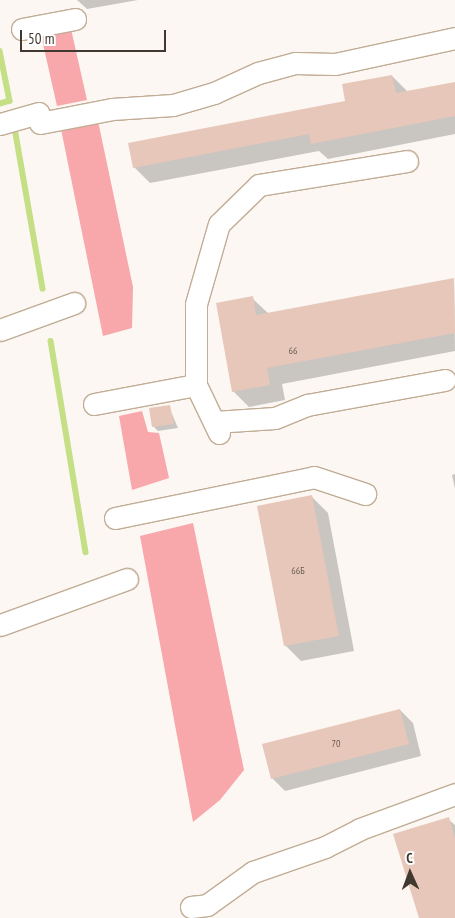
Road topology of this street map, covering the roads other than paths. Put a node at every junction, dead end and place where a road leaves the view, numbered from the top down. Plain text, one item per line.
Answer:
1 (75, 19) dead end
2 (22, 29) dead end
3 (455, 38) edge
4 (0, 124) edge
5 (407, 161) dead end
6 (74, 303) dead end
7 (0, 330) edge
8 (445, 380) dead end
9 (196, 385) junction
10 (94, 404) dead end
11 (365, 494) dead end
12 (115, 518) dead end
13 (127, 580) dead end
14 (0, 625) edge
15 (455, 794) edge
16 (191, 907) dead end

1 - 2 lane
3 - 4 lane
5 - 9 lane
6 - 7 lane
8 - 9 lane
9 - 10 lane
11 - 12 lane
13 - 14 lane
15 - 16 lane

